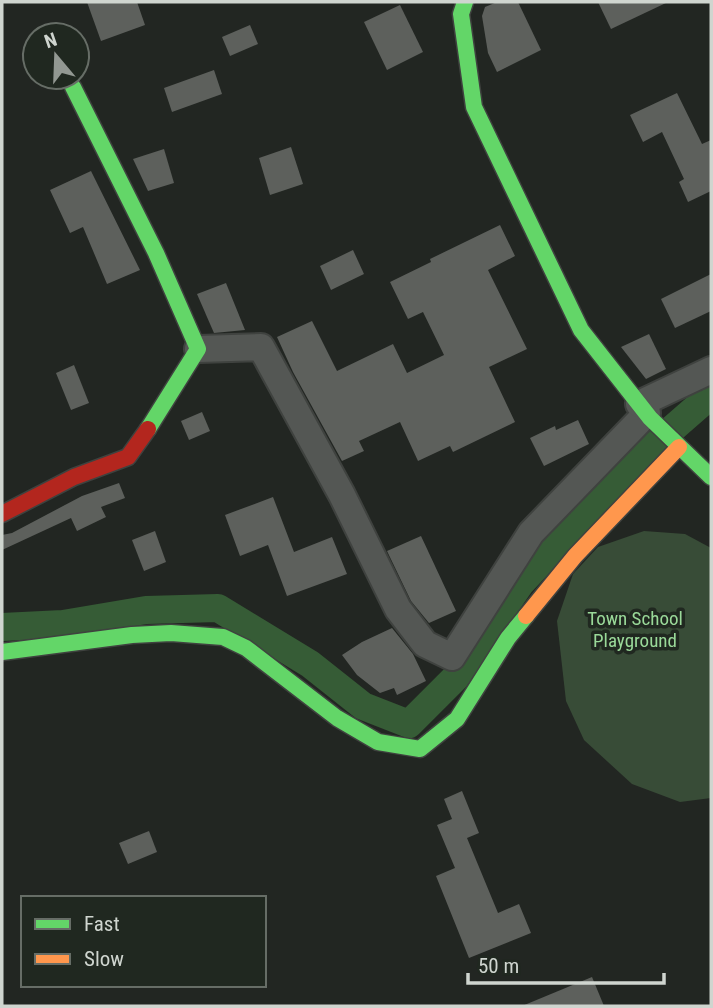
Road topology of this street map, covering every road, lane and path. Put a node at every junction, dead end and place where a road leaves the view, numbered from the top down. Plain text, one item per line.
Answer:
1 (465, 2) edge
2 (75, 91) edge
3 (198, 349) junction
4 (711, 370) edge
5 (645, 412) junction
6 (682, 450) junction
7 (711, 477) edge
8 (2, 514) edge
9 (2, 652) edge

1 - 5 street
2 - 3 street
3 - 5 street
3 - 8 street
4 - 5 street
5 - 6 street
6 - 7 street
6 - 9 street

